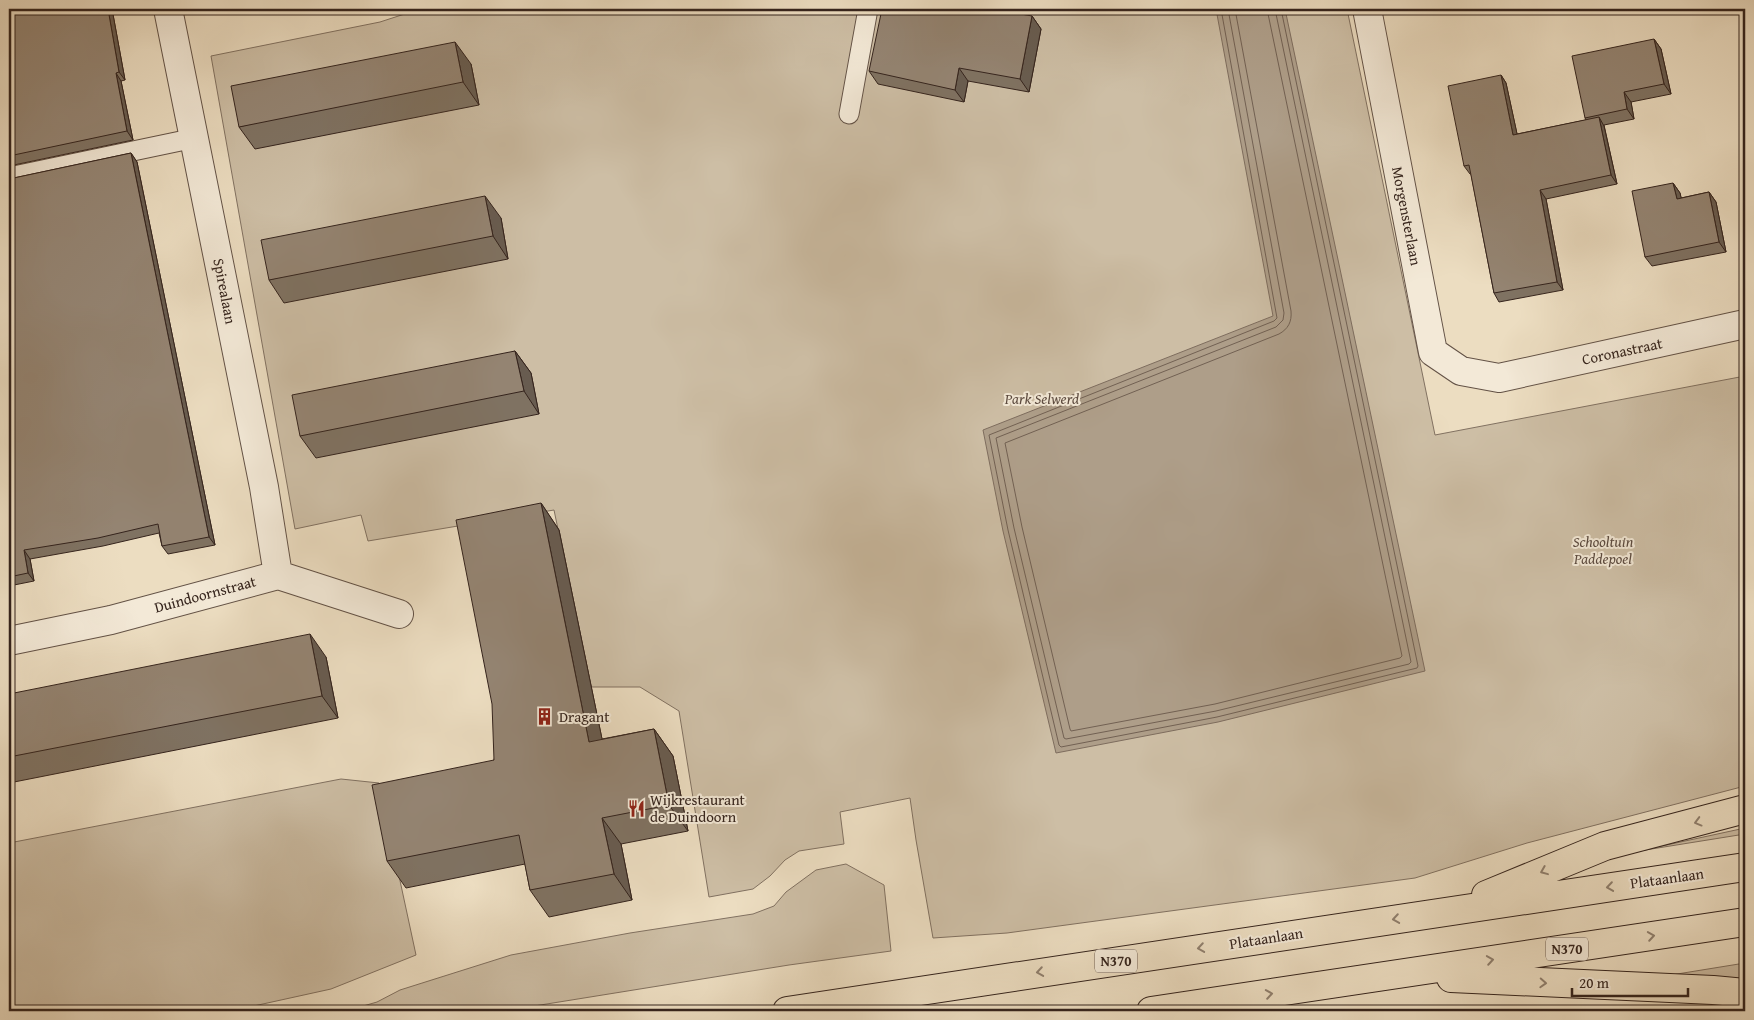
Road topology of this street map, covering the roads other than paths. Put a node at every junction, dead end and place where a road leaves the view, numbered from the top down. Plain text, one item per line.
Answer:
1 (168, 9) edge
2 (868, 9) edge
3 (1367, 9) edge
4 (849, 114) dead end
5 (195, 138) junction
6 (9, 177) edge
7 (1745, 324) edge
8 (1499, 378) joint
9 (278, 575) junction
10 (399, 614) dead end
11 (9, 640) edge
12 (1745, 810) edge
13 (1745, 867) edge
14 (1444, 912) junction
15 (1745, 922) edge
16 (1390, 975) junction
17 (1745, 993) edge
18 (787, 1011) edge
19 (1151, 1011) edge

1 - 5 street, Spirealaan
2 - 4 lane
3 - 8 street, Morgensterlaan
5 - 6 lane
5 - 9 street, Spirealaan
7 - 8 street, Coronastraat
9 - 10 street
9 - 11 street, Duindoornstraat
12 -> 14 highway, N370
13 -> 14 highway, Plataanlaan / N370
14 -> 18 highway, Plataanlaan / N370
16 -> 15 highway, N370
16 -> 17 highway, N370
19 -> 16 highway, N370

